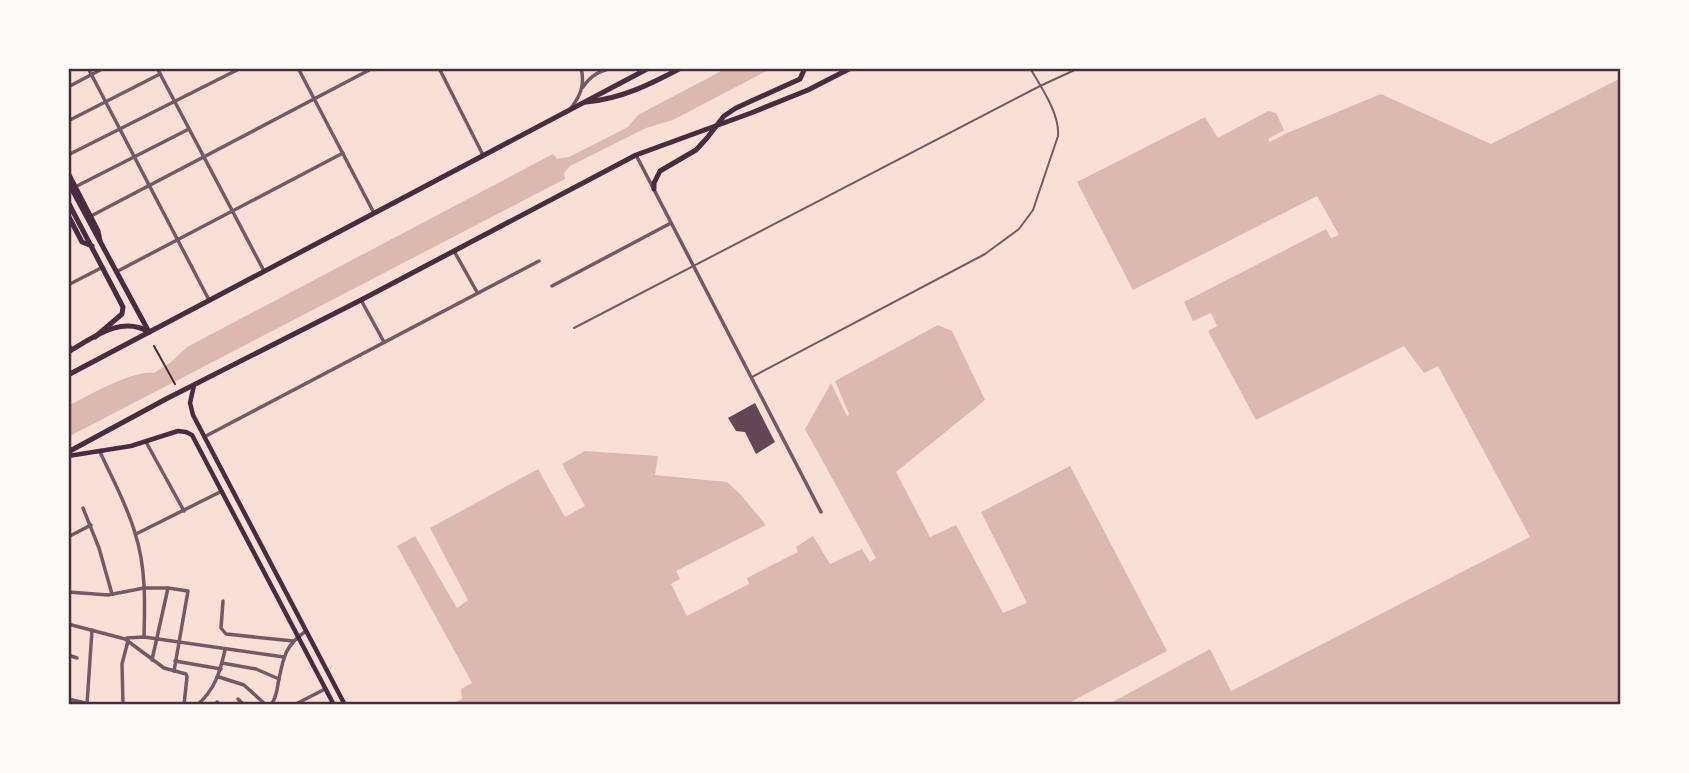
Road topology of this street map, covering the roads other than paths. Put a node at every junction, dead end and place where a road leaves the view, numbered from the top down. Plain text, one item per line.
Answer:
1 (88, 68) edge
2 (104, 68) edge
3 (157, 68) edge
4 (240, 68) edge
5 (298, 68) edge
6 (373, 68) edge
7 (439, 68) edge
8 (590, 68) edge
9 (616, 68) edge
10 (649, 68) edge
11 (681, 68) edge
12 (805, 68) edge
13 (851, 68) edge
14 (1030, 68) edge
15 (1079, 68) edge
16 (581, 69) edge
17 (160, 74) junction
18 (91, 75) junction
19 (1040, 86) junction
20 (68, 87) edge
21 (582, 88) junction
22 (314, 99) junction
23 (175, 101) junction
24 (106, 102) junction
25 (583, 102) junction
26 (570, 109) junction
27 (68, 121) edge
28 (716, 126) junction
29 (189, 128) junction
30 (120, 129) junction
31 (343, 153) junction
32 (68, 155) edge
33 (483, 155) junction
34 (636, 155) junction
35 (134, 157) junction
36 (204, 157) junction
37 (68, 173) edge
38 (68, 183) edge
39 (149, 186) junction
40 (75, 187) junction
41 (654, 189) junction
42 (68, 202) edge
43 (232, 211) junction
44 (374, 213) junction
45 (68, 215) edge
46 (91, 216) junction
47 (671, 223) junction
48 (71, 225) edge
49 (177, 240) junction
50 (100, 241) junction
51 (92, 246) junction
52 (454, 251) junction
53 (539, 261) dead end
54 (103, 267) junction
55 (694, 267) junction
56 (264, 271) junction
57 (116, 272) junction
58 (68, 285) edge
59 (552, 286) dead end
60 (477, 293) junction
61 (209, 300) junction
62 (362, 300) junction
63 (574, 328) dead end
64 (149, 332) junction
65 (95, 337) junction
66 (68, 342) edge
67 (384, 342) junction
68 (69, 352) edge
69 (68, 375) edge
70 (752, 377) junction
71 (194, 385) junction
72 (204, 437) junction
73 (146, 442) junction
74 (100, 452) junction
75 (68, 454) edge
76 (222, 491) junction
77 (83, 508) dead end
78 (184, 511) junction
79 (821, 512) dead end
80 (91, 525) junction
81 (136, 535) junction
82 (68, 537) edge
83 (144, 588) junction
84 (168, 588) junction
85 (68, 592) edge
86 (111, 594) junction
87 (223, 601) dead end
88 (68, 624) edge
89 (92, 630) junction
90 (306, 631) junction
91 (144, 637) junction
92 (156, 639) junction
93 (295, 639) junction
94 (127, 640) junction
95 (179, 642) junction
96 (225, 650) junction
97 (68, 655) edge
98 (284, 657) junction
99 (77, 658) dead end
100 (152, 660) junction
101 (175, 662) junction
102 (222, 663) junction
103 (220, 669) junction
104 (174, 671) junction
105 (219, 677) junction
106 (279, 679) junction
107 (325, 688) junction
108 (238, 699) dead end
109 (71, 701) edge
110 (91, 704) edge
111 (272, 704) edge
112 (123, 705) edge
113 (184, 705) edge
114 (198, 705) edge
115 (244, 705) edge
116 (266, 705) edge
117 (294, 705) edge
118 (334, 705) edge
119 (345, 705) edge

1 - 18 street
2 - 18 street
3 - 17 street
4 - 23 street
5 - 22 street
6 - 22 street
7 - 33 street
8 - 16 street
9 - 10 street
9 - 21 street
10 - 25 main road
11 - 25 main road
12 - 28 main road
13 - 28 main road
14 - 19 lane
15 - 19 lane
16 - 21 street
17 - 23 street
17 - 24 street
18 - 20 street
18 - 24 street
19 - 55 lane
19 - 70 lane
21 - 26 street
22 - 31 street
22 - 36 street
23 - 29 street
23 - 30 street
24 - 27 street
24 - 30 street
25 - 26 main road
26 - 33 main road
28 - 34 main road
28 - 41 main road
29 - 35 street
29 - 36 street
30 - 32 street
30 - 35 street
31 - 43 street
31 - 44 street
33 - 44 main road
34 - 41 street
34 - 52 main road
35 - 39 street
35 - 40 street
36 - 39 street
36 - 43 street
37 - 40 main road
38 - 50 main road
39 - 46 street
39 - 49 street
40 - 46 main road
41 - 47 street
42 - 51 main road
43 - 49 street
43 - 56 street
44 - 56 main road
45 - 48 main road
46 - 50 main road
47 - 55 street
47 - 59 street
48 - 51 main road
49 - 57 street
49 - 61 street
50 - 57 main road
51 - 54 main road
52 - 60 street
52 - 62 main road
53 - 60 street
54 - 58 street
54 - 65 main road
55 - 63 lane
55 - 70 street
56 - 61 main road
57 - 64 main road
60 - 67 street
61 - 64 main road
62 - 67 street
62 - 71 main road
64 - 65 main road
64 - 69 main road
65 - 68 main road
66 - 68 street
67 - 72 street
70 - 79 street
71 - 72 main road
71 - 75 main road
72 - 90 main road
73 - 74 main road
73 - 76 main road
73 - 78 street
74 - 75 main road
74 - 81 street
76 - 78 street
76 - 93 main road
77 - 80 street
78 - 81 street
80 - 82 street
80 - 86 street
81 - 83 street
83 - 84 street
83 - 86 street
83 - 91 street
84 - 92 street
84 - 95 street
85 - 86 street
87 - 93 street
88 - 89 street
89 - 94 street
89 - 110 street
90 - 93 street
90 - 119 main road
91 - 92 street
91 - 94 street
92 - 95 street
92 - 100 street
93 - 98 street
93 - 107 main road
94 - 100 street
94 - 112 street
95 - 96 street
95 - 101 street
96 - 98 street
96 - 102 street
97 - 99 street
98 - 106 street
100 - 104 street
101 - 103 street
101 - 104 street
102 - 103 street
102 - 106 street
103 - 105 street
104 - 113 street
105 - 114 street
105 - 116 street
106 - 111 street
107 - 117 street
107 - 118 main road
108 - 115 street
109 - 110 street

